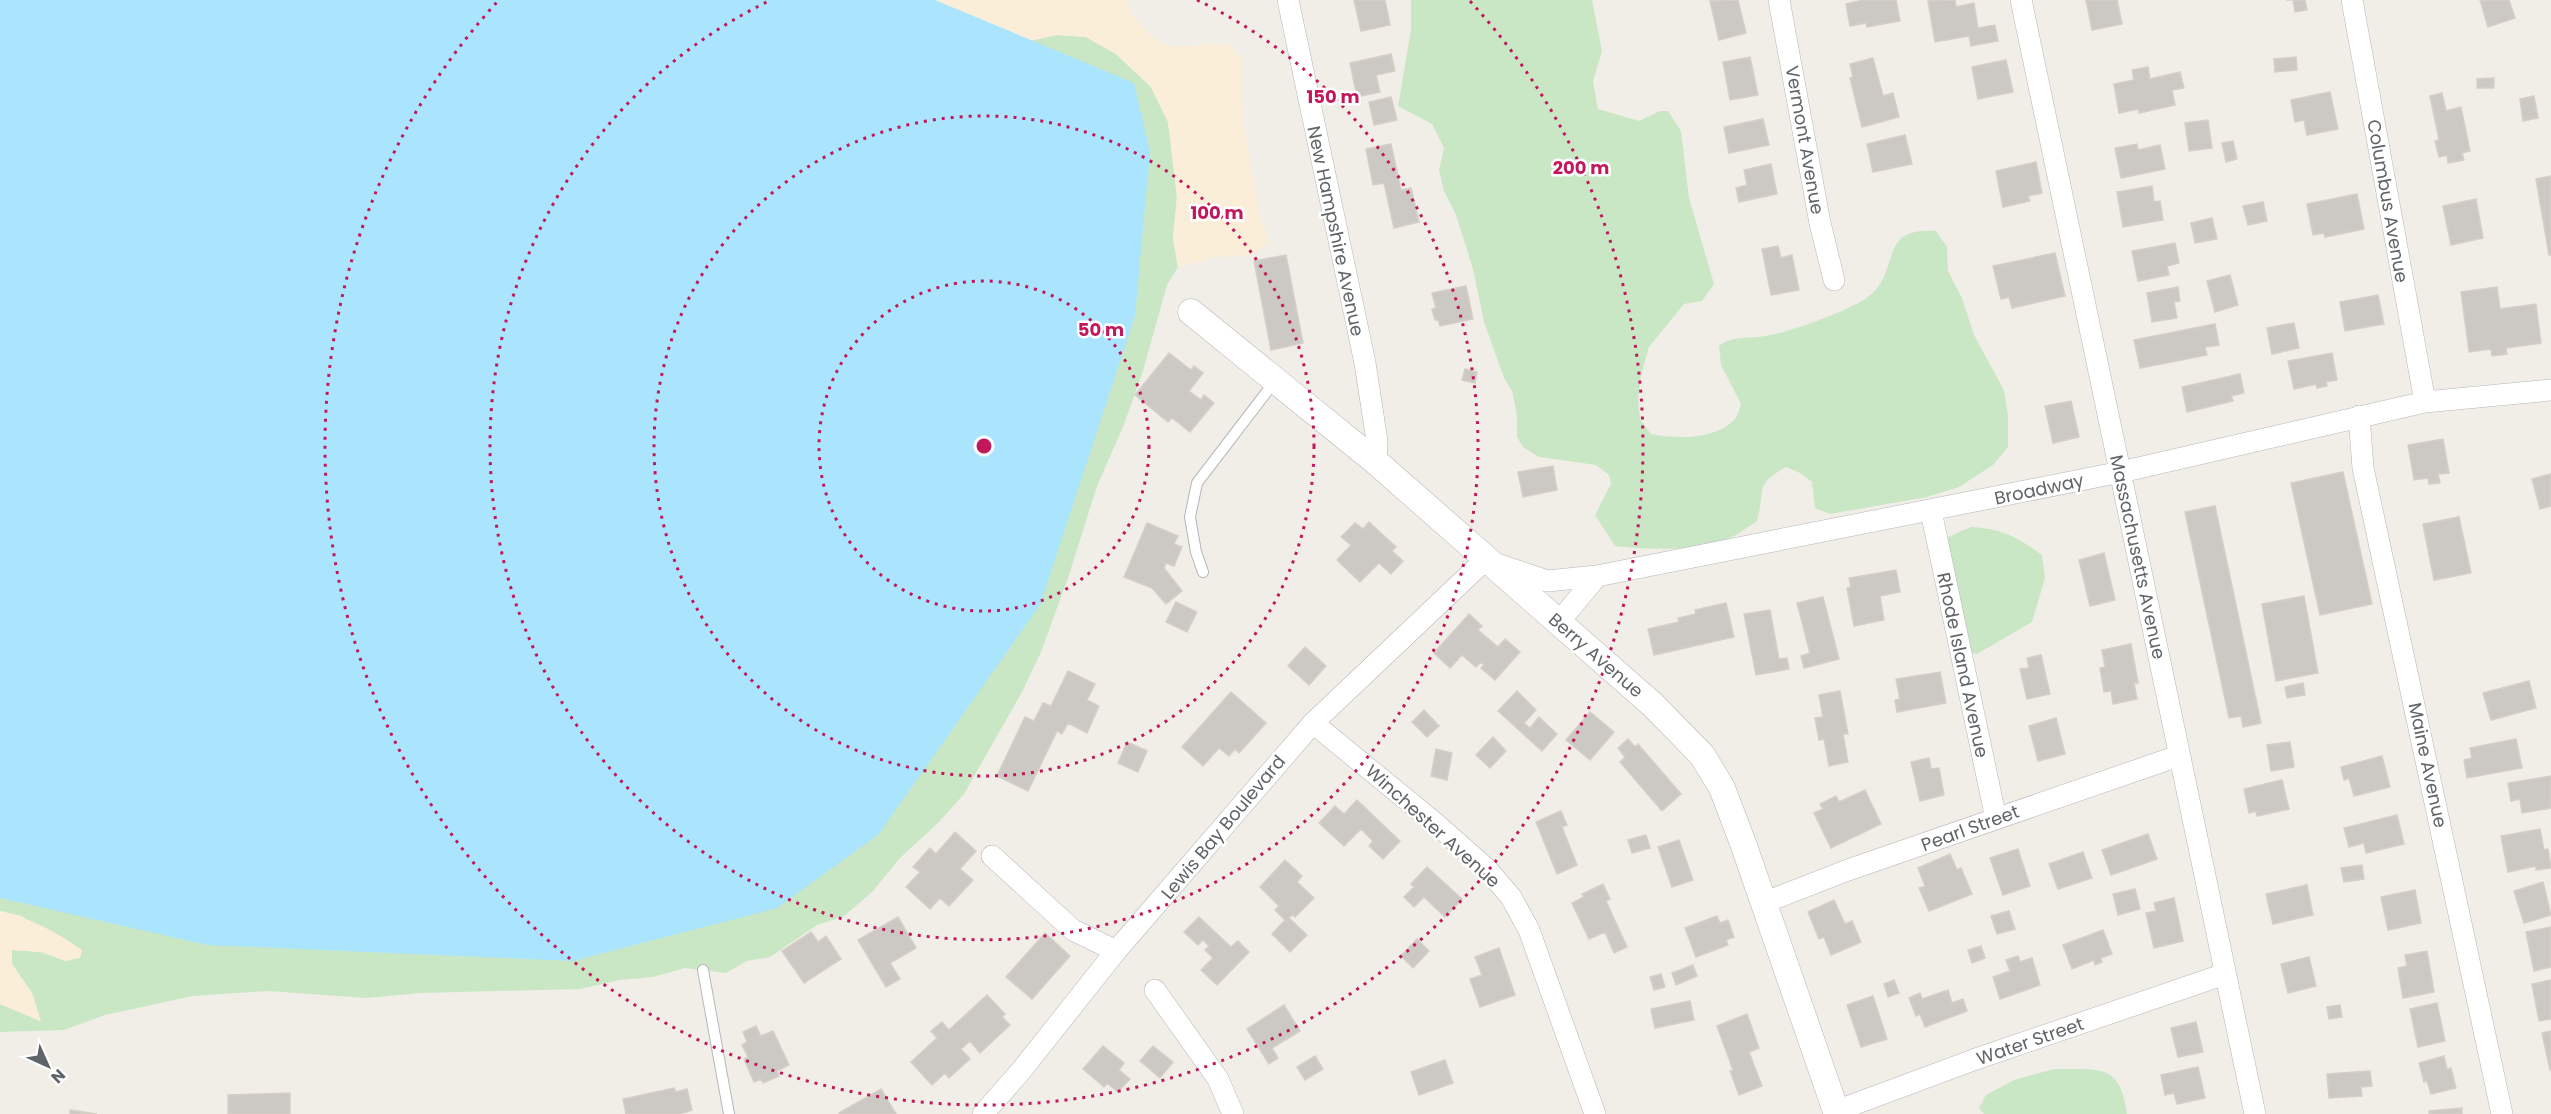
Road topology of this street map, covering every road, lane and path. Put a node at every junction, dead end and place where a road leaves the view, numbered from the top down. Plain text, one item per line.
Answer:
1 (1288, 0) edge
2 (1779, 0) edge
3 (2021, 0) edge
4 (2352, 0) edge
5 (1834, 280) dead end
6 (1191, 312) dead end
7 (1275, 381) junction
8 (2551, 390) edge
9 (2425, 402) junction
10 (2358, 416) junction
11 (1376, 462) junction
12 (2121, 472) junction
13 (1931, 511) junction
14 (1485, 560) junction
15 (1203, 572) dead end
16 (1597, 576) junction
17 (1559, 622) junction
18 (1313, 723) junction
19 (2178, 756) junction
20 (1996, 819) junction
21 (992, 856) dead end
22 (1763, 903) junction
23 (1116, 951) junction
24 (702, 970) dead end
25 (2225, 974) junction
26 (1155, 990) dead end
27 (1837, 1113) edge
28 (729, 1114) edge
29 (983, 1114) edge
30 (1233, 1114) edge
31 (1595, 1114) edge
32 (2255, 1114) edge
33 (2502, 1114) edge

1 - 11 street, New Hampshire Avenue
2 - 5 street, Vermont Avenue
3 - 12 street, Massachusetts Avenue
4 - 9 street, Columbus Avenue
6 - 7 street, Berry Avenue
7 - 11 street, Berry Avenue
7 - 15 lane
8 - 9 street, Broadway
9 - 10 street, Broadway
10 - 12 street, Broadway
10 - 33 street, Maine Avenue
11 - 14 street, Berry Avenue
12 - 13 street, Broadway
12 - 19 street, Massachusetts Avenue
13 - 16 street, Broadway
13 - 20 street, Rhode Island Avenue
14 - 16 street, Broadway
14 - 17 street, Berry Avenue
14 - 18 street, Lewis Bay Boulevard
16 - 17 street
17 - 22 street, Berry Avenue
18 - 23 street, Lewis Bay Boulevard
18 - 31 street, Winchester Avenue
19 - 20 street, Pearl Street
19 - 25 street, Massachusetts Avenue
20 - 22 street, Pearl Street
21 - 23 street
22 - 27 street, Berry Avenue
23 - 29 street, Lewis Bay Boulevard
24 - 28 lane
25 - 27 street, Water Street
25 - 32 street, Massachusetts Avenue
26 - 30 street

